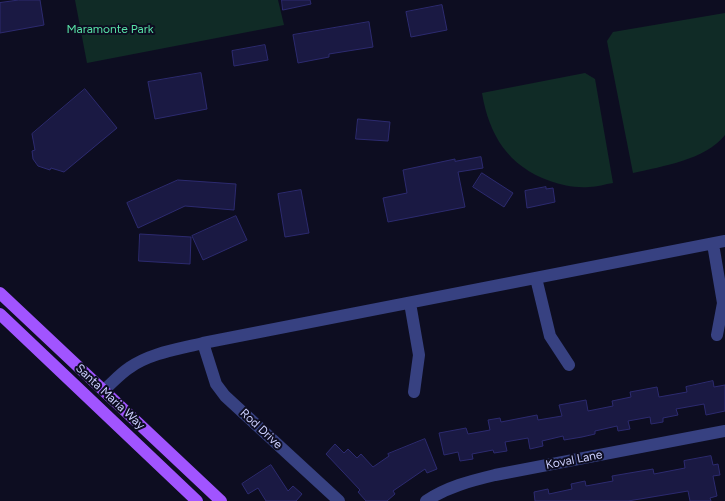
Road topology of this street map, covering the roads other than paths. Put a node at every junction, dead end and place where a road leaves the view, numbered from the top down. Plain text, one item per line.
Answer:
1 (725, 241) edge
2 (713, 244) junction
3 (536, 278) junction
4 (0, 293) edge
5 (410, 303) junction
6 (0, 314) edge
7 (717, 336) dead end
8 (203, 343) junction
9 (569, 365) dead end
10 (104, 390) junction
11 (414, 392) dead end
12 (725, 431) edge
13 (197, 501) edge
14 (221, 501) edge
15 (339, 501) edge
16 (426, 501) edge

1 - 2 street
2 - 3 street
2 - 7 street
3 - 5 street
3 - 9 street
4 - 10 main road, Santa Maria Way
5 - 8 street
5 - 11 street
6 - 13 main road, Santa Maria Way
8 - 10 street
8 - 15 street, Rod Drive
10 - 14 main road, Santa Maria Way
12 - 16 street, Koval Lane

